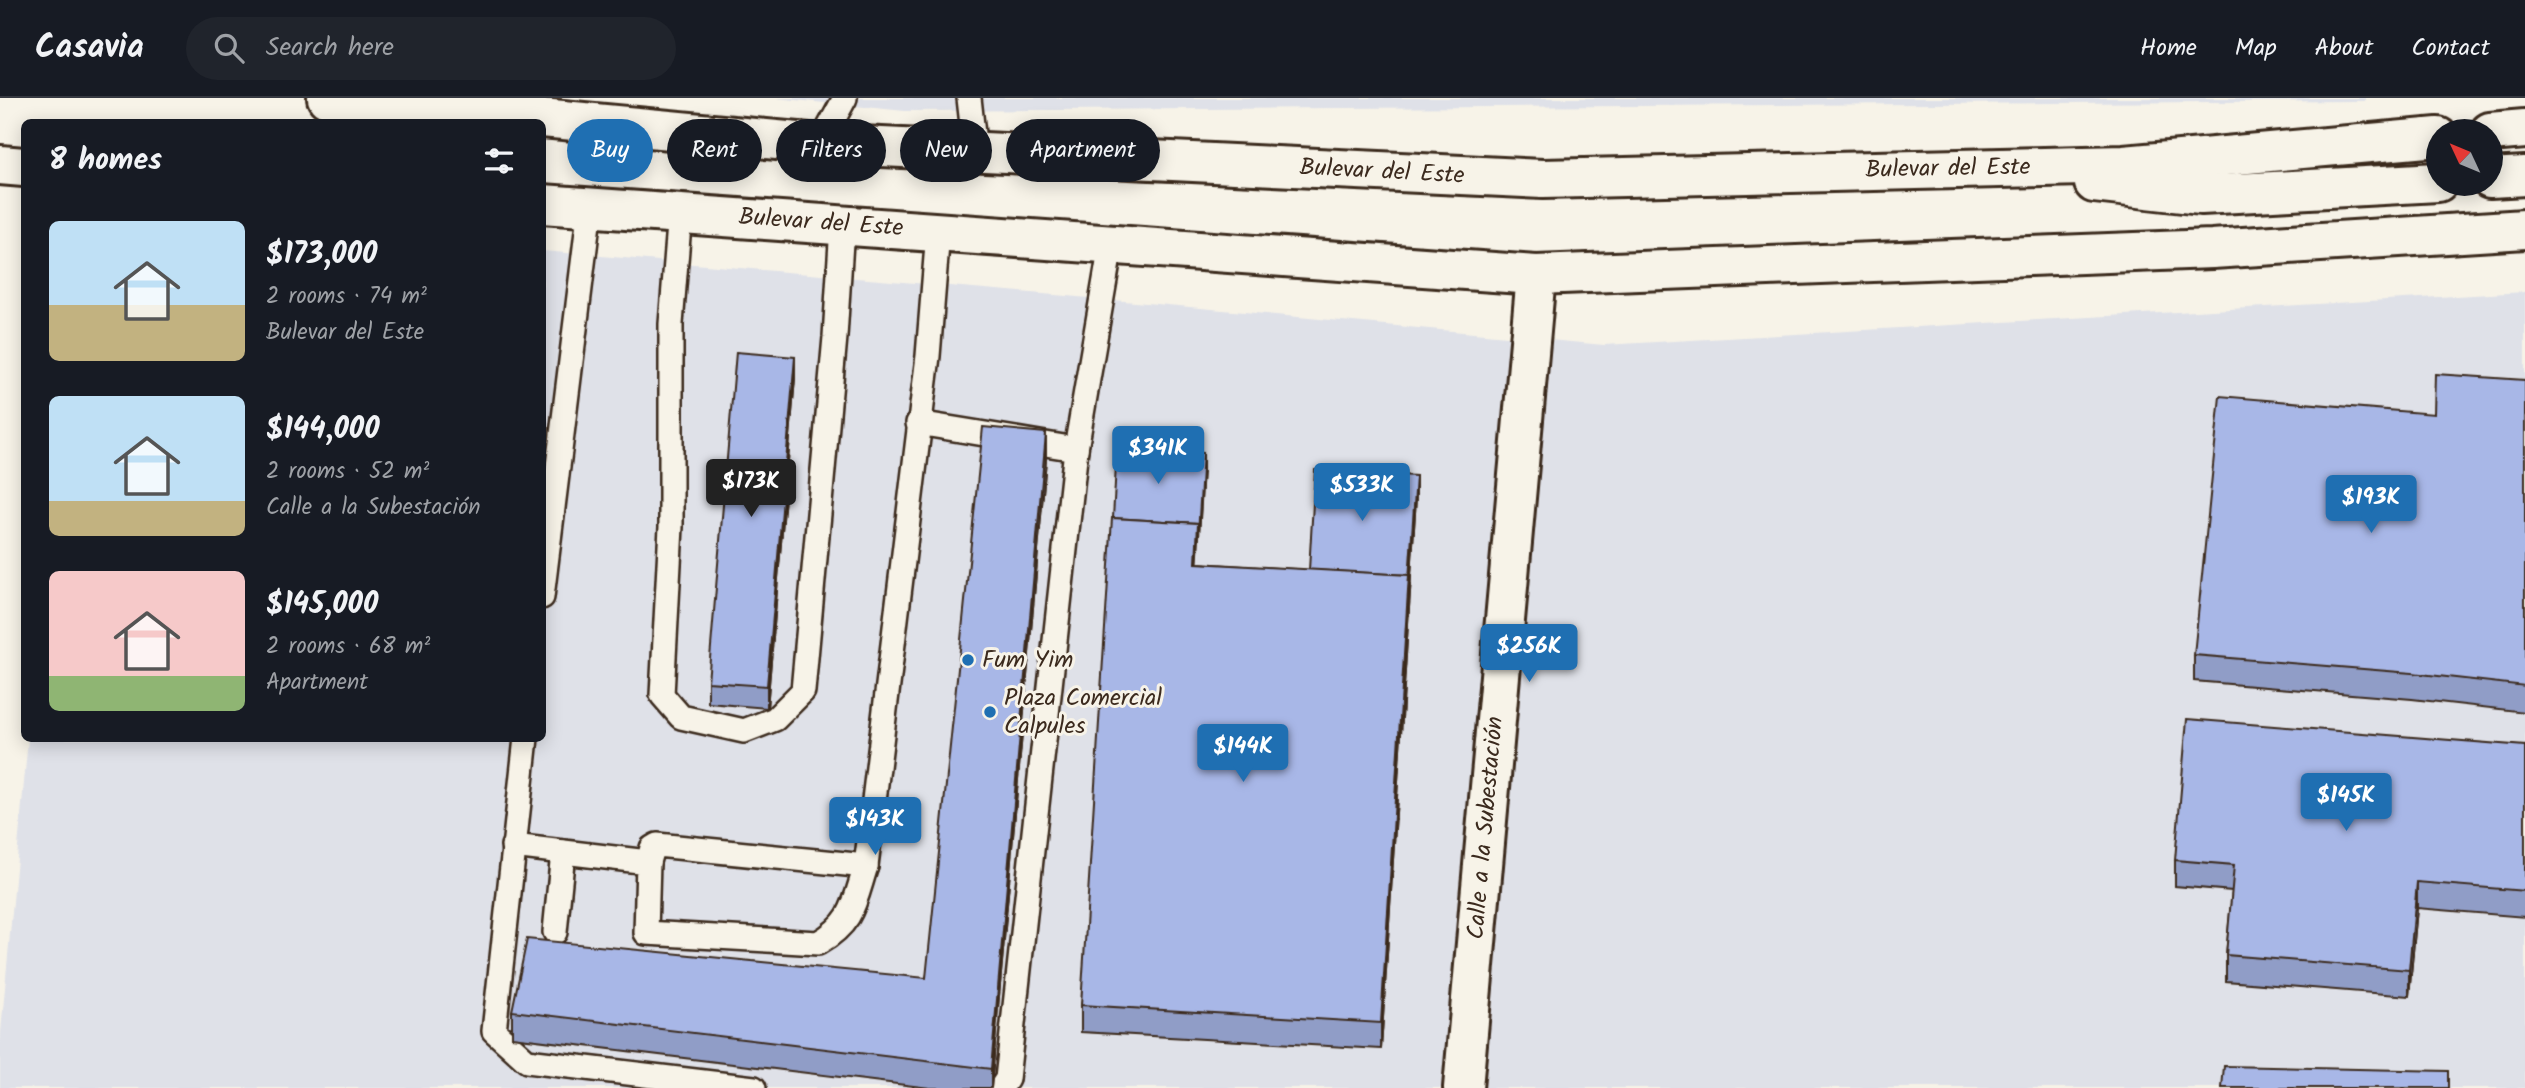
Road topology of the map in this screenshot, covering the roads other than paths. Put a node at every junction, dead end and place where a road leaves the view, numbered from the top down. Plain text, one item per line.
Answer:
1 (327, 98) edge
2 (845, 98) edge
3 (969, 98) edge
4 (834, 119) edge
5 (971, 119) edge
6 (2525, 129) edge
7 (2503, 131) edge
8 (2426, 138) edge
9 (776, 140) edge
10 (992, 153) edge
11 (0, 165) edge
12 (21, 167) edge
13 (2000, 168) junction
14 (2525, 176) edge
15 (2503, 177) edge
16 (2426, 183) edge
17 (546, 204) edge
18 (590, 207) junction
19 (680, 212) junction
20 (842, 226) junction
21 (2525, 229) edge
22 (938, 232) junction
23 (1111, 245) junction
24 (1536, 275) junction
25 (918, 422) junction
26 (1076, 449) junction
27 (546, 564) edge
28 (526, 742) edge
29 (513, 846) junction
30 (563, 852) junction
31 (648, 862) junction
32 (866, 866) junction
33 (555, 932) dead end
34 (754, 1088) edge
35 (1001, 1088) edge
36 (1463, 1088) edge

1 - 9 main road, Bulevar del Este
2 - 4 lane
3 - 5 lane
6 - 7 main road
8 - 13 main road, Bulevar del Este
10 - 13 main road, Bulevar del Este
11 - 12 main road
13 - 16 main road
14 - 15 main road
17 - 18 main road, Bulevar del Este
18 - 19 main road, Bulevar del Este
18 - 27 lane
19 - 20 main road, Bulevar del Este
19 - 20 lane
20 - 22 main road, Bulevar del Este
21 - 24 main road, Bulevar del Este
22 - 23 main road, Bulevar del Este
22 - 25 lane
23 - 24 main road, Bulevar del Este
23 - 26 lane
24 - 36 main road, Calle a la Subestación
25 - 26 lane
25 - 32 lane
26 - 35 lane
28 - 29 lane
29 - 30 lane
29 - 34 lane
30 - 31 lane
30 - 33 lane
31 - 32 lane
31 - 32 lane

